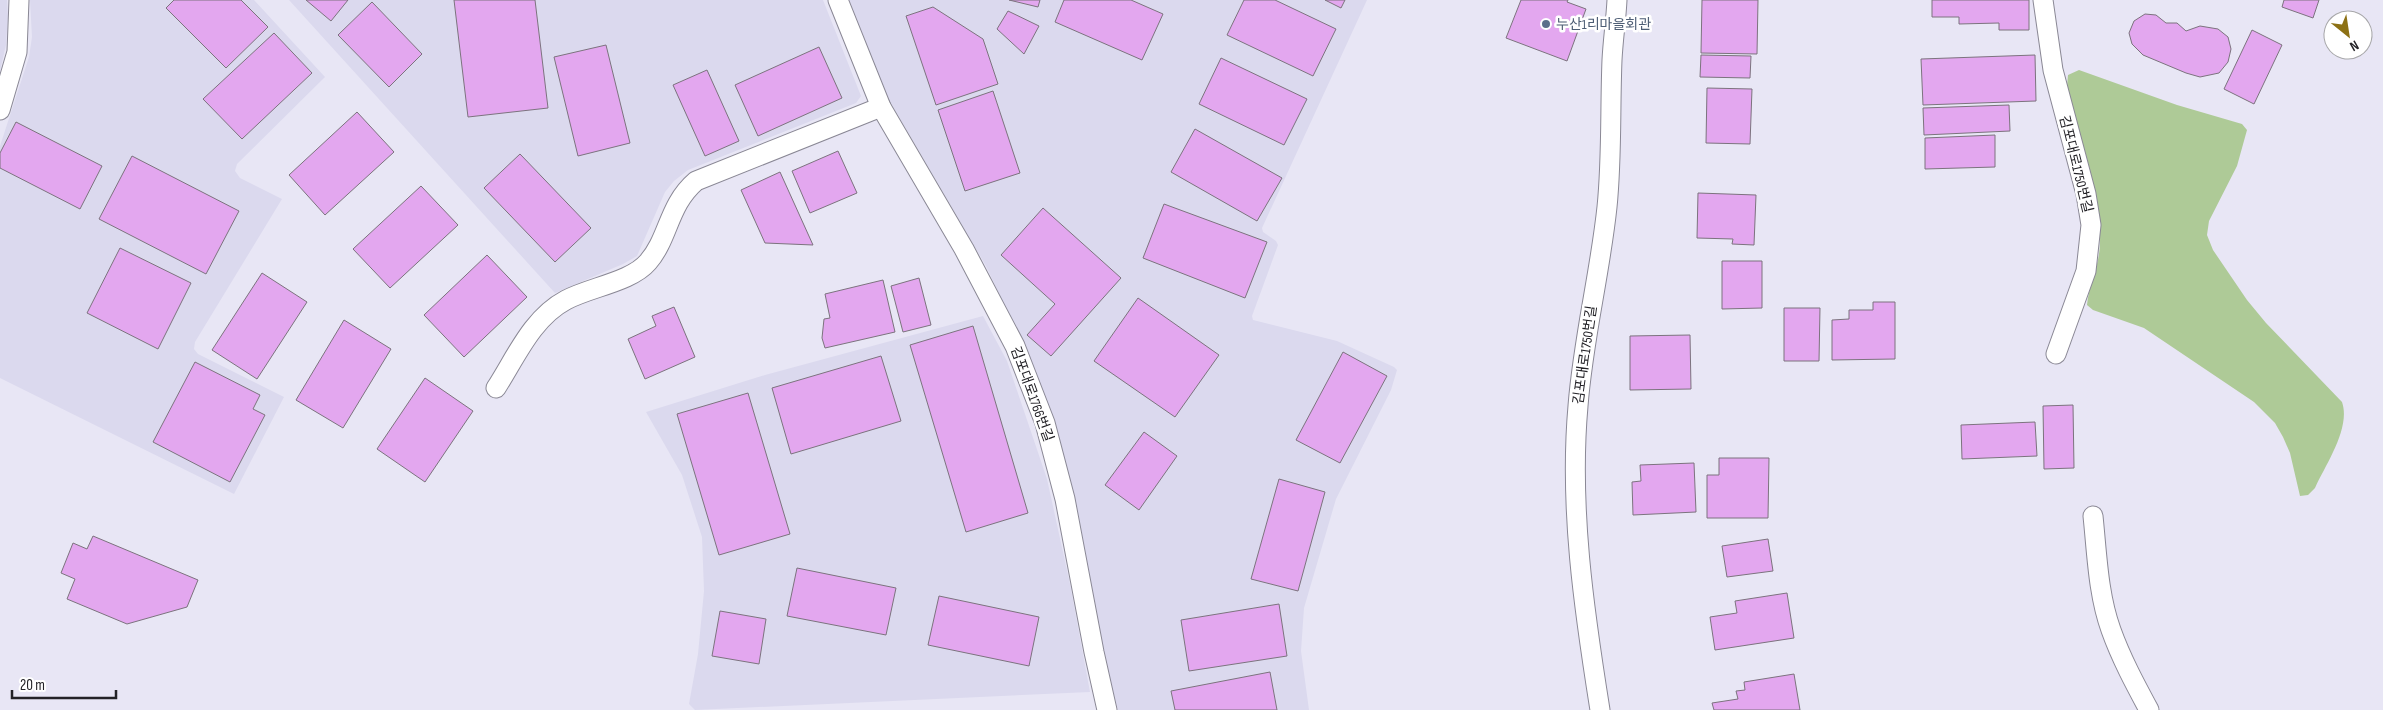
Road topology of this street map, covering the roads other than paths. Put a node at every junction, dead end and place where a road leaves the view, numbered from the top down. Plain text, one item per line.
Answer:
1 (18, 0) edge
2 (838, 0) edge
3 (1617, 0) edge
4 (2043, 0) edge
5 (880, 107) junction
6 (0, 110) edge
7 (2056, 354) dead end
8 (496, 388) dead end
9 (2093, 516) dead end
10 (1107, 710) edge
11 (1600, 710) edge
12 (2149, 710) edge

1 - 6 lane
2 - 5 lane, 김포대로1766번길
3 - 11 lane, 김포대로1750번길
4 - 7 lane, 김포대로1750번길
5 - 8 lane
5 - 10 lane, 김포대로1766번길
9 - 12 lane

